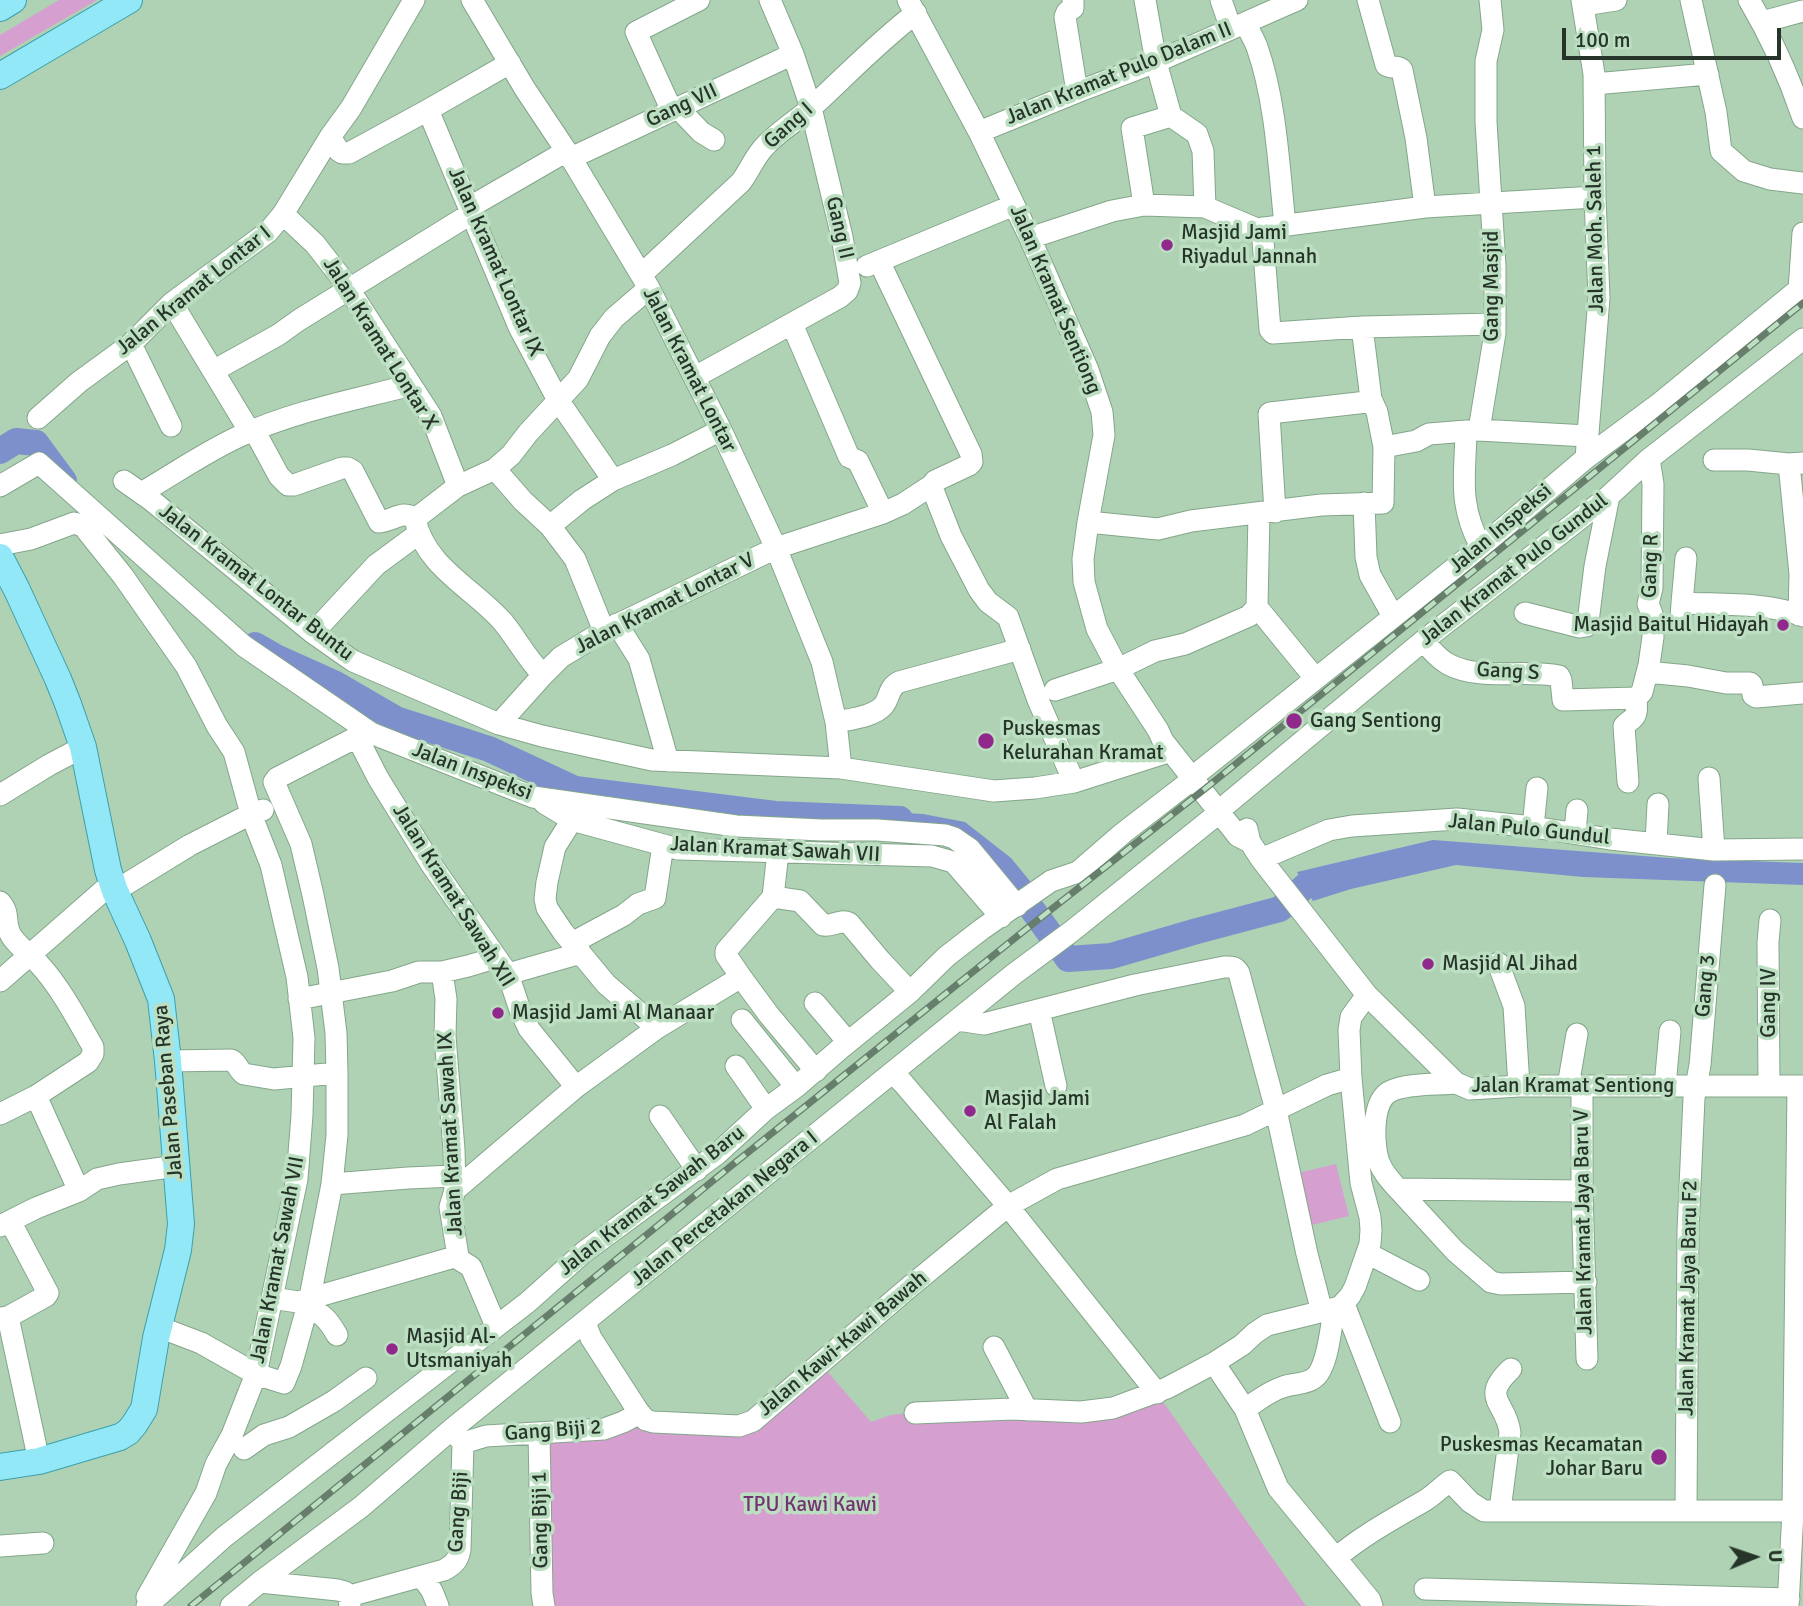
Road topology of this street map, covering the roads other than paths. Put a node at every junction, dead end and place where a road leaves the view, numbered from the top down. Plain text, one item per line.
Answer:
1 (13, 0) edge
2 (129, 0) edge
3 (414, 0) edge
4 (472, 0) edge
5 (699, 0) edge
6 (770, 0) edge
7 (1073, 0) edge
8 (1145, 0) edge
9 (1221, 0) edge
10 (1297, 0) edge
11 (1368, 0) edge
12 (1490, 0) edge
13 (1616, 0) edge
14 (1690, 0) edge
15 (1749, 0) edge
16 (1582, 2) edge
17 (912, 7) edge
18 (0, 8) edge
19 (1803, 10) edge
20 (1762, 22) junction
21 (1238, 26) junction
22 (793, 54) junction
23 (1156, 62) junction
24 (510, 63) junction
25 (1708, 74) junction
26 (0, 76) edge
27 (1594, 84) junction
28 (1077, 92) junction
29 (811, 108) junction
30 (428, 110) junction
31 (675, 110) junction
32 (1171, 116) junction
33 (1803, 118) edge
34 (979, 132) junction
35 (330, 136) junction
36 (713, 140) dead end
37 (568, 155) junction
38 (1803, 183) edge
39 (1595, 197) junction
40 (1491, 202) junction
41 (1014, 205) junction
42 (1144, 205) junction
43 (1205, 207) junction
44 (1425, 207) junction
45 (471, 210) junction
46 (283, 214) junction
47 (1285, 225) junction
48 (1262, 228) junction
49 (1803, 233) edge
50 (1030, 238) junction
51 (879, 261) junction
52 (849, 272) junction
53 (645, 282) junction
54 (1801, 288) edge
55 (349, 289) junction
56 (172, 303) junction
57 (792, 324) junction
58 (1495, 324) junction
59 (1362, 327) junction
60 (1803, 339) edge
61 (131, 344) junction
62 (213, 371) junction
63 (695, 377) junction
64 (411, 385) junction
65 (1371, 399) junction
66 (558, 400) junction
67 (38, 418) dead end
68 (171, 426) dead end
69 (721, 430) junction
70 (252, 431) junction
71 (1473, 431) junction
72 (1587, 436) junction
73 (1384, 447) junction
74 (1586, 458) junction
75 (1649, 459) junction
76 (1714, 460) dead end
77 (1796, 464) edge
78 (495, 469) junction
79 (613, 480) junction
80 (932, 485) junction
81 (0, 486) edge
82 (458, 486) junction
83 (1609, 496) junction
84 (1364, 503) junction
85 (883, 513) junction
86 (1267, 513) junction
87 (1088, 522) junction
88 (417, 526) junction
89 (550, 526) junction
90 (0, 545) edge
91 (1480, 547) junction
92 (776, 548) junction
93 (0, 557) edge
94 (1686, 558) dead end
95 (9, 594) edge
96 (1257, 607) junction
97 (1525, 612) dead end
98 (1801, 615) edge
99 (1393, 616) junction
100 (610, 628) junction
101 (313, 633) junction
102 (1423, 641) junction
103 (1020, 649) junction
104 (1118, 669) junction
105 (1647, 672) junction
106 (543, 675) junction
107 (1315, 678) junction
108 (1055, 690) dead end
109 (1803, 693) edge
110 (1636, 698) junction
111 (836, 722) junction
112 (499, 724) junction
113 (1158, 730) junction
114 (364, 735) junction
115 (83, 747) junction
116 (1171, 751) junction
117 (668, 761) junction
118 (841, 768) junction
119 (1196, 775) junction
120 (1709, 778) dead end
121 (1074, 782) junction
122 (1628, 782) dead end
123 (1537, 788) dead end
124 (0, 795) edge
125 (533, 797) junction
126 (282, 804) junction
127 (1658, 804) dead end
128 (1223, 808) junction
129 (1577, 810) dead end
130 (251, 814) junction
131 (572, 820) junction
132 (1533, 827) junction
133 (1575, 833) junction
134 (1656, 844) junction
135 (663, 845) junction
136 (1803, 849) edge
137 (1255, 850) junction
138 (1714, 850) junction
139 (778, 852) junction
140 (1715, 885) dead end
141 (114, 887) junction
142 (773, 897) junction
143 (0, 902) edge
144 (1019, 904) junction
145 (1770, 920) dead end
146 (576, 948) junction
147 (30, 955) junction
148 (1497, 964) dead end
149 (501, 966) junction
150 (442, 972) junction
151 (741, 977) junction
152 (0, 981) edge
153 (910, 992) junction
154 (331, 993) junction
155 (1367, 995) junction
156 (299, 999) junction
157 (815, 1003) dead end
158 (1039, 1010) junction
159 (742, 1020) dead end
160 (958, 1020) junction
161 (657, 1028) junction
162 (1670, 1031) dead end
163 (1577, 1034) dead end
164 (848, 1042) junction
165 (168, 1061) junction
166 (736, 1066) dead end
167 (816, 1071) junction
168 (337, 1073) junction
169 (893, 1073) junction
170 (303, 1077) junction
171 (1351, 1079) junction
172 (1456, 1083) junction
173 (1056, 1086) dead end
174 (1519, 1086) junction
175 (1575, 1086) junction
176 (1665, 1086) junction
177 (1695, 1086) junction
178 (1769, 1086) junction
179 (1800, 1086) edge
180 (576, 1087) junction
181 (796, 1087) junction
182 (36, 1096) junction
183 (766, 1109) junction
184 (1276, 1110) junction
185 (0, 1114) edge
186 (660, 1116) dead end
187 (177, 1166) junction
188 (697, 1170) junction
189 (455, 1183) junction
190 (332, 1184) junction
191 (1407, 1189) junction
192 (79, 1191) junction
193 (1582, 1191) junction
194 (1800, 1191) edge
195 (1008, 1206) junction
196 (5, 1223) edge
197 (1367, 1253) junction
198 (458, 1256) junction
199 (1419, 1280) dead end
200 (1586, 1282) junction
201 (272, 1298) junction
202 (309, 1302) junction
203 (1333, 1308) junction
204 (4, 1318) edge
205 (584, 1323) junction
206 (496, 1326) junction
207 (159, 1327) junction
208 (337, 1335) dead end
209 (994, 1347) dead end
210 (1587, 1359) dead end
211 (1214, 1363) junction
212 (1511, 1369) dead end
213 (256, 1374) junction
214 (366, 1378) dead end
215 (1157, 1393) junction
216 (1798, 1407) edge
217 (1027, 1409) junction
218 (1245, 1409) junction
219 (640, 1413) junction
220 (915, 1413) dead end
221 (1390, 1422) dead end
222 (539, 1433) junction
223 (458, 1436) junction
224 (238, 1442) junction
225 (39, 1461) junction
226 (0, 1467) edge
227 (1492, 1511) junction
228 (1686, 1511) junction
229 (1798, 1511) edge
230 (43, 1543) dead end
231 (0, 1546) edge
232 (1336, 1558) junction
233 (422, 1577) junction
234 (1425, 1590) dead end
235 (253, 1593) edge
236 (350, 1601) edge
237 (1788, 1602) edge
238 (146, 1606) edge
239 (231, 1606) edge
240 (438, 1606) edge
241 (544, 1606) edge
242 (1372, 1606) edge

1 - 18 main road
2 - 26 main road
3 - 35 street, Jalan Kramat Lontar I
4 - 24 street, Jalan Kramat Lontar
5 - 31 street
6 - 22 street, Gang II
7 - 28 street
8 - 23 street
9 - 21 street
10 - 21 street, Jalan Kramat Pulo Dalam II
11 - 44 street
12 - 40 street, Gang Masjid
13 - 16 street
14 - 25 street
15 - 20 street
16 - 27 street, Jalan Moh. Saleh 1
17 - 29 street, Gang I
17 - 34 street, Jalan Kramat Sentiong
19 - 20 street
20 - 33 street
21 - 23 street, Jalan Kramat Pulo Dalam II
21 - 47 street
22 - 29 street, Gang II
22 - 31 street, Gang VII
23 - 28 street, Jalan Kramat Pulo Dalam II
23 - 32 street
24 - 30 street
24 - 37 street, Jalan Kramat Lontar
25 - 27 street
25 - 38 street
27 - 39 street, Jalan Moh. Saleh 1
28 - 34 street, Jalan Kramat Pulo Dalam II
29 - 52 street, Gang II
29 - 53 street, Gang I
30 - 35 street
30 - 45 street, Jalan Kramat Lontar IX
31 - 36 street
31 - 37 street, Gang VII
32 - 42 street
32 - 43 street
34 - 41 street, Jalan Kramat Sentiong
35 - 46 street, Jalan Kramat Lontar I
37 - 45 street, Gang VII
37 - 53 street, Jalan Kramat Lontar
39 - 40 street
39 - 72 street, Jalan Moh. Saleh 1
40 - 44 street
40 - 58 street, Gang Masjid
41 - 50 street, Jalan Kramat Sentiong
41 - 51 street
42 - 43 street
42 - 50 street
43 - 48 street
44 - 47 street
45 - 55 street, Gang VII
45 - 66 street, Jalan Kramat Lontar IX
46 - 55 street, Jalan Kramat Lontar X
46 - 56 street, Jalan Kramat Lontar I
47 - 48 street
48 - 59 street
49 - 54 street
50 - 87 street, Jalan Kramat Sentiong
51 - 52 street
51 - 80 street, Jalan Kramat Lontar V
52 - 57 street, Gang II
53 - 63 street, Jalan Kramat Lontar
53 - 66 street, Gang I
54 - 74 street, Jalan Inspeksi
55 - 62 street, Gang VII
55 - 64 street, Jalan Kramat Lontar X
56 - 61 street, Jalan Kramat Lontar I
56 - 62 street
57 - 63 street, Gang II
57 - 85 street
58 - 59 street
58 - 71 street, Gang Masjid
59 - 65 street
60 - 75 street, Jalan Kramat Pulo Gundul
61 - 67 street, Jalan Kramat Lontar I
61 - 68 street
62 - 70 street
63 - 69 street, Jalan Kramat Lontar
64 - 70 street
64 - 82 street, Jalan Kramat Lontar X
65 - 73 street
65 - 86 street
66 - 78 street, Gang I
66 - 79 street, Jalan Kramat Lontar IX
69 - 79 street
69 - 92 street, Jalan Kramat Lontar
70 - 88 street
70 - 101 street, Jalan Kramat Lontar Buntu
71 - 72 street
71 - 73 street
71 - 91 street, Gang Masjid
72 - 74 street, Jalan Moh. Saleh 1
73 - 84 street
74 - 91 street, Jalan Inspeksi
75 - 83 street, Jalan Kramat Pulo Gundul
75 - 105 street, Gang R
76 - 77 street
77 - 98 street
78 - 82 street
78 - 89 street
79 - 89 street
80 - 85 street, Jalan Kramat Lontar V
80 - 103 street
81 - 114 street, Jalan Inspeksi
82 - 88 street
83 - 97 street
83 - 102 street, Jalan Kramat Pulo Gundul
84 - 86 street
84 - 99 street
85 - 92 street, Jalan Kramat Lontar V
86 - 87 street
86 - 96 street
87 - 104 street, Jalan Kramat Sentiong
88 - 101 street
88 - 106 street
89 - 100 street
90 - 130 street, Jalan Kramat Sawah VII
91 - 99 street, Jalan Inspeksi
92 - 100 street, Jalan Kramat Lontar V
92 - 111 street, Jalan Kramat Lontar
93 - 95 main road, Jalan Paseban Raya
94 - 98 street
95 - 115 main road, Jalan Paseban Raya
96 - 104 street
96 - 107 street
99 - 107 street, Jalan Inspeksi
100 - 106 street, Jalan Kramat Lontar V
100 - 117 street
101 - 112 street, Jalan Kramat Lontar Buntu
102 - 110 street, Gang S
102 - 128 street, Jalan Kramat Pulo Gundul
103 - 111 street
103 - 121 street
104 - 108 street
104 - 113 street, Jalan Kramat Sentiong
105 - 109 street
105 - 110 street
106 - 112 street, Jalan Kramat Lontar V
107 - 119 street, Jalan Inspeksi
110 - 122 street
111 - 118 street, Jalan Kramat Lontar
112 - 117 street, Jalan Kramat Lontar Buntu
113 - 116 street, Jalan Kramat Sentiong
113 - 119 street, Jalan Kramat Sentiong
114 - 125 street, Jalan Inspeksi
114 - 126 street
114 - 149 street, Jalan Kramat Sawah XII
115 - 124 street
115 - 141 main road, Jalan Paseban Raya
116 - 119 street, Jalan Kramat Sentiong
116 - 121 street, Jalan Kramat Lontar Buntu
117 - 118 street, Jalan Kramat Lontar Buntu
118 - 121 street, Jalan Kramat Lontar Buntu
119 - 128 street, Jalan Kramat Sentiong
119 - 144 street, Jalan Kramat Sawah Baru
120 - 138 street
123 - 132 street
125 - 131 street, Jalan Kramat Sawah VII
125 - 144 street, Jalan Inspeksi
126 - 130 street
126 - 154 street
127 - 134 street
128 - 137 street, Jalan Kramat Sentiong
128 - 160 street, Jalan Percetakan Negara I
129 - 133 street
130 - 141 street
130 - 156 street, Jalan Kramat Sawah VII
131 - 135 street, Jalan Kramat Sawah VII
131 - 146 street
132 - 133 street, Jalan Pulo Gundul
132 - 137 street, Jalan Pulo Gundul
133 - 134 street, Jalan Pulo Gundul
134 - 138 street, Jalan Pulo Gundul
135 - 139 street, Jalan Kramat Sawah VII
135 - 146 street
136 - 138 street, Jalan Pulo Gundul
137 - 155 street, Jalan Kramat Sentiong
139 - 142 street
139 - 144 street, Jalan Kramat Sawah VII
140 - 177 street, Gang 3
141 - 147 street
141 - 165 main road, Jalan Paseban Raya
142 - 151 street
142 - 153 street
143 - 147 street
144 - 153 street, Jalan Kramat Sawah Baru
145 - 178 street, Gang IV
146 - 149 street
146 - 161 street
147 - 152 street
147 - 182 street
148 - 174 street
149 - 150 street
149 - 180 street, Jalan Kramat Sawah XII
150 - 154 street
150 - 189 street, Jalan Kramat Sawah IX
151 - 161 street
151 - 167 street
153 - 164 street, Jalan Kramat Sawah Baru
154 - 156 street
154 - 168 street
155 - 171 street
155 - 172 street, Jalan Kramat Sentiong
156 - 170 street, Jalan Kramat Sawah VII
157 - 164 street
158 - 160 street
158 - 173 street
158 - 184 street
159 - 181 street
160 - 169 street, Jalan Percetakan Negara I
161 - 180 street
162 - 176 street
163 - 175 street, Jalan Kramat Jaya Baru V
164 - 167 street, Jalan Kramat Sawah Baru
165 - 170 street
165 - 187 main road, Jalan Paseban Raya
166 - 183 street
167 - 181 street, Jalan Kramat Sawah Baru
168 - 170 street
168 - 190 street
169 - 195 street
169 - 205 street, Jalan Percetakan Negara I
170 - 201 street, Jalan Kramat Sawah VII
171 - 184 street, Jalan Kawi-Kawi Bawah
171 - 197 street
172 - 174 street, Jalan Kramat Sentiong
172 - 191 street
174 - 175 street, Jalan Kramat Sentiong
175 - 176 street, Jalan Kramat Sentiong
175 - 193 street, Jalan Kramat Jaya Baru V
176 - 177 street, Jalan Kramat Sentiong
177 - 178 street, Jalan Kramat Sentiong
177 - 228 street, Jalan Kramat Jaya Baru F2
178 - 179 street, Jalan Kramat Sentiong
179 - 194 street
180 - 189 street
181 - 183 street, Jalan Kramat Sawah Baru
182 - 185 street
182 - 192 street
183 - 188 street, Jalan Kramat Sawah Baru
184 - 195 street, Jalan Kawi-Kawi Bawah
184 - 203 street
186 - 188 street
187 - 192 street
187 - 207 main road, Jalan Paseban Raya
188 - 206 street, Jalan Kramat Sawah Baru
189 - 190 street
189 - 198 street, Jalan Kramat Sawah IX
190 - 202 street
191 - 193 street
191 - 200 street
192 - 196 street
193 - 200 street, Jalan Kramat Jaya Baru V
194 - 216 street
195 - 215 street
195 - 219 street, Jalan Kawi-Kawi Bawah
196 - 204 street
197 - 199 street
197 - 203 street
198 - 202 street
198 - 206 street, Jalan Kramat Sawah IX
200 - 210 street, Jalan Kramat Jaya Baru V
201 - 202 street
201 - 213 street, Jalan Kramat Sawah VII
202 - 208 street
202 - 213 street
203 - 211 street
203 - 218 street
203 - 221 street
204 - 225 street
205 - 219 street
205 - 223 street, Jalan Percetakan Negara I
206 - 238 street, Jalan Kramat Sawah Baru
207 - 213 street
207 - 225 main road, Jalan Paseban Raya
209 - 217 street
211 - 215 street
211 - 218 street
212 - 227 street
213 - 224 street, Jalan Kramat Sawah VII
214 - 224 street
215 - 217 street
216 - 229 street
217 - 220 street
218 - 232 street
219 - 222 street, Gang Biji 2
222 - 223 street, Gang Biji 2
222 - 241 street, Gang Biji 1
223 - 233 street, Gang Biji
223 - 235 street, Jalan Percetakan Negara I
224 - 238 street
225 - 226 main road, Jalan Paseban Raya
227 - 228 street
227 - 232 street
228 - 229 street
229 - 237 street
230 - 231 street
232 - 242 street
233 - 236 street, Gang Biji
233 - 240 street
234 - 237 street
235 - 236 street
235 - 239 street, Jalan Percetakan Negara I

